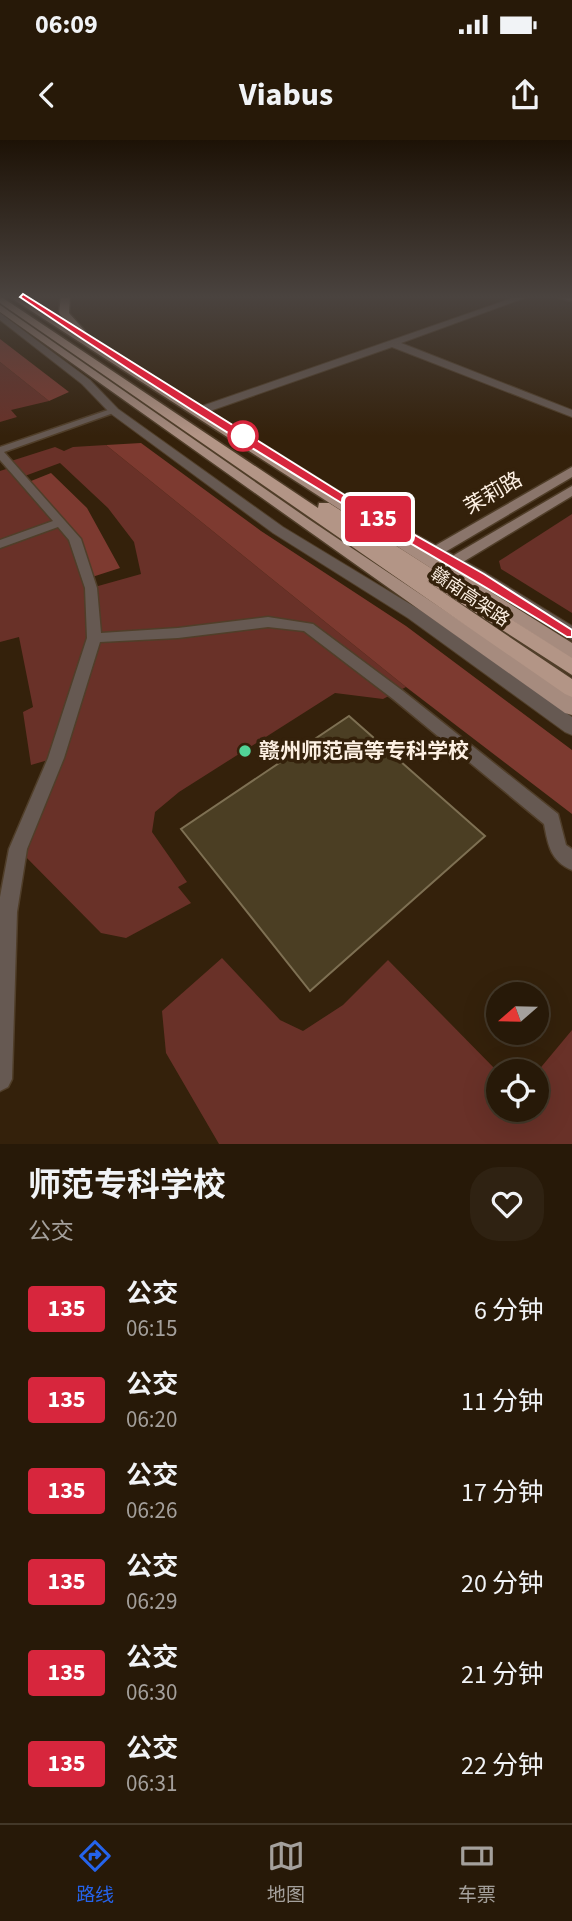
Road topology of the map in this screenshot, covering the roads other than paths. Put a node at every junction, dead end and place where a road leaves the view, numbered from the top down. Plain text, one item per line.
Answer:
1 (23, 343) edge
2 (28, 343) edge
3 (34, 343) edge
4 (48, 343) edge
5 (64, 343) edge
6 (76, 343) edge
7 (85, 343) edge
8 (92, 343) edge
9 (94, 343) edge
10 (397, 343) edge
11 (394, 344) junction
12 (100, 348) junction
13 (59, 362) junction
14 (115, 362) junction
15 (78, 376) junction
16 (137, 406) junction
17 (202, 410) junction
18 (114, 411) junction
19 (572, 414) edge
20 (1, 455) edge
21 (572, 471) edge
22 (572, 490) edge
23 (61, 522) junction
24 (0, 544) edge
25 (435, 551) junction
26 (452, 561) junction
27 (572, 634) edge
28 (94, 638) junction
29 (572, 652) edge
30 (572, 668) edge
31 (572, 690) edge
32 (572, 707) edge
33 (572, 727) edge
34 (572, 860) edge
35 (3, 914) edge
36 (0, 1079) edge

1 - 15 street
2 - 13 main road
3 - 13 street
4 - 16 main road
5 - 31 highway, 赣南高架路
6 - 30 highway, 赣南高架路
7 - 14 main road
8 - 12 street
9 - 12 main road
10 - 11 street
11 - 17 street
11 - 19 street
12 - 14 main road
12 - 17 street
13 - 15 street
13 - 16 main road
14 - 29 main road
15 - 18 street
16 - 32 main road
17 - 25 street
18 - 20 street
18 - 33 street
20 - 23 street
21 - 25 main road, 茉莉路
22 - 26 main road, 茉莉路
23 - 24 street
23 - 28 street
25 - 26 street
26 - 27 street
28 - 34 street
28 - 35 street
35 - 36 street

